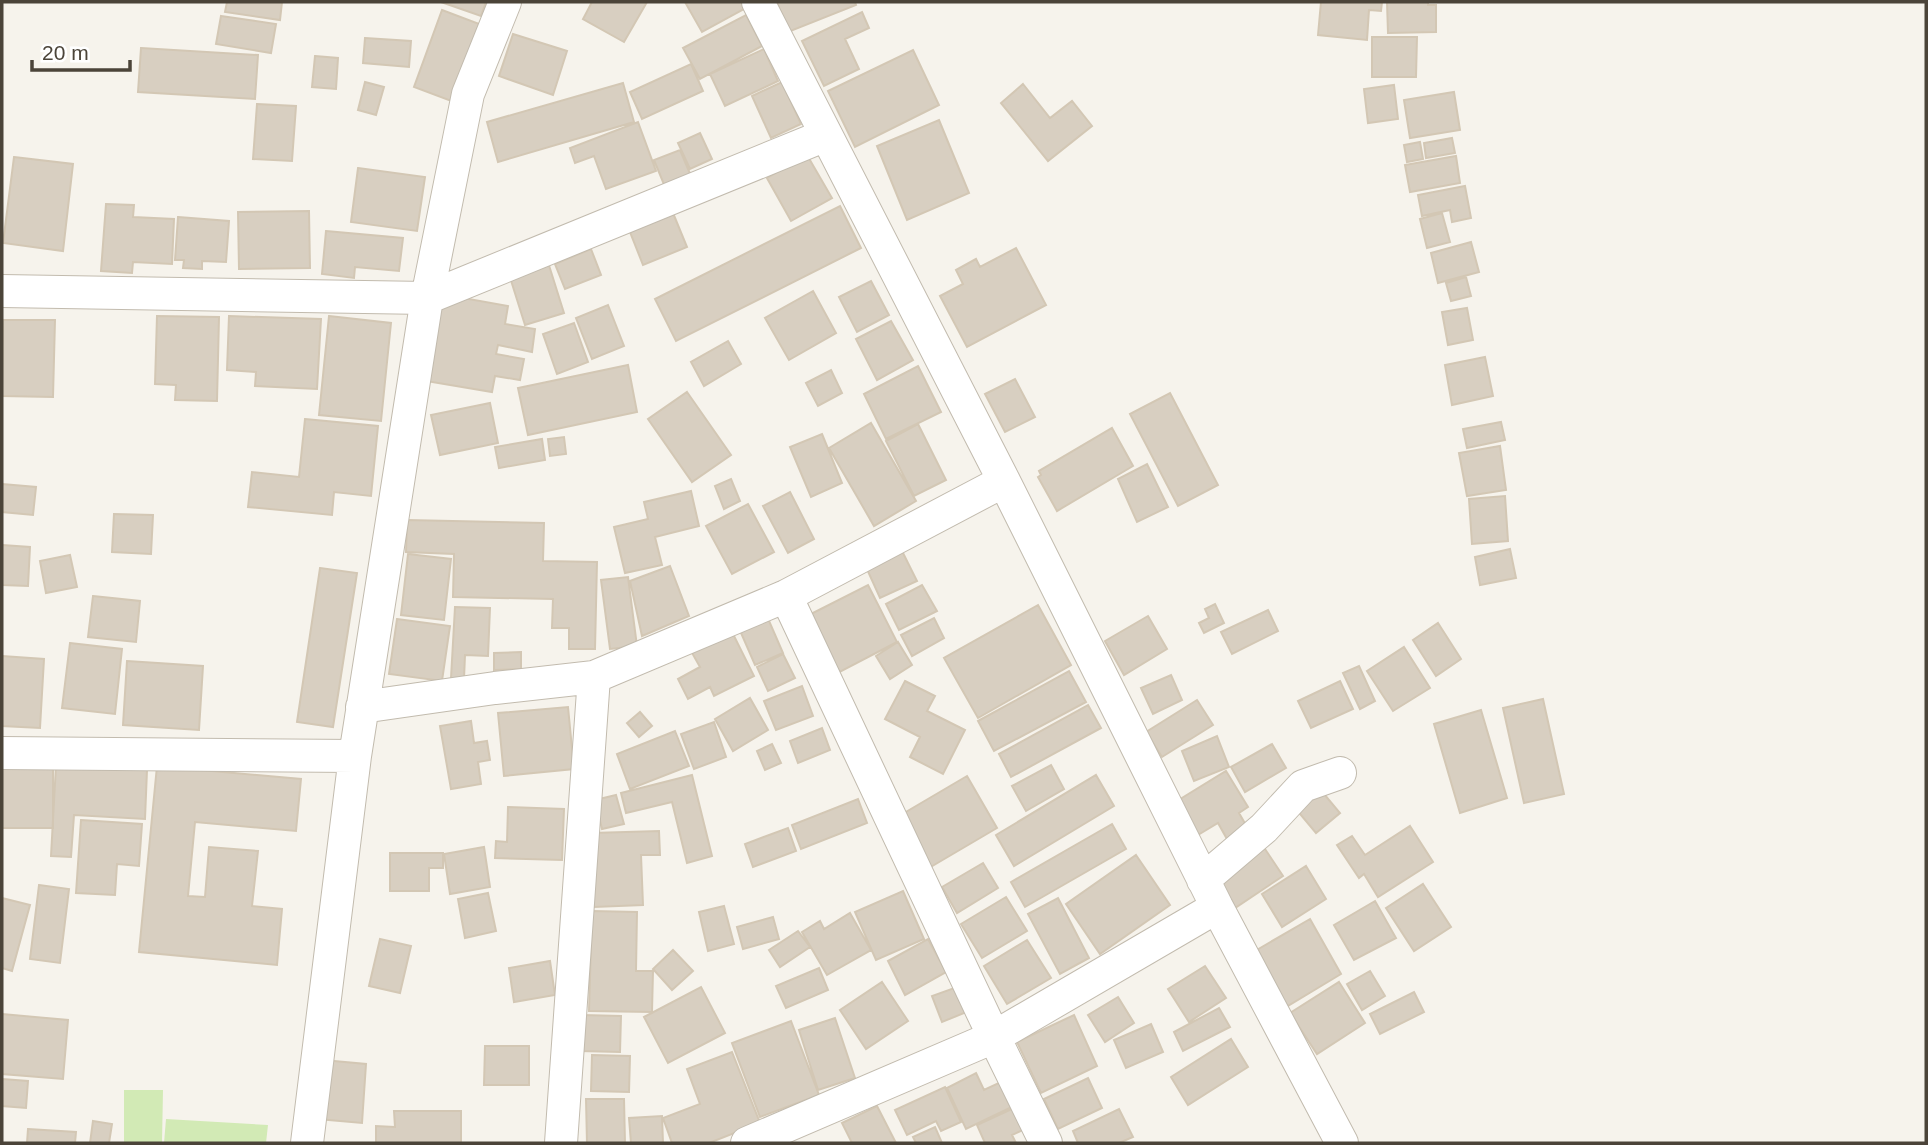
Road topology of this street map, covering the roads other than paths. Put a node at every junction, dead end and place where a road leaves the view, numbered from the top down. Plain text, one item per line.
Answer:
1 (505, 2) edge
2 (758, 2) edge
3 (826, 135) junction
4 (2, 291) edge
5 (427, 298) junction
6 (1004, 481) junction
7 (786, 596) junction
8 (594, 677) junction
9 (362, 707) junction
10 (2, 753) edge
11 (355, 755) junction
12 (1340, 773) dead end
13 (1210, 894) junction
14 (994, 1037) junction
15 (307, 1143) edge
16 (561, 1143) edge
17 (747, 1143) edge
18 (1046, 1143) edge
19 (1342, 1143) edge

1 - 5 street
2 - 3 street
3 - 5 street
3 - 6 street
4 - 5 street
5 - 9 street
6 - 7 street
6 - 13 street
7 - 8 street
7 - 14 street
8 - 9 street
8 - 16 street
9 - 11 street
10 - 11 street
11 - 15 street
12 - 13 street
13 - 14 street
13 - 19 street
14 - 17 street
14 - 18 street

